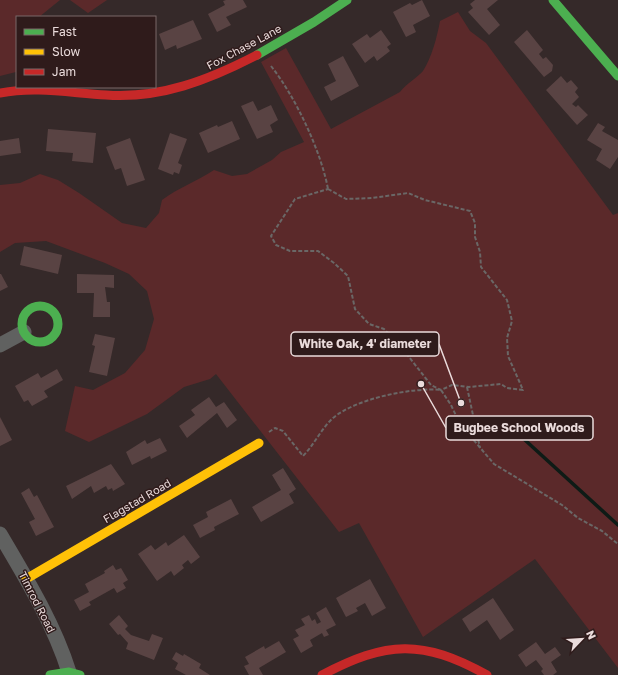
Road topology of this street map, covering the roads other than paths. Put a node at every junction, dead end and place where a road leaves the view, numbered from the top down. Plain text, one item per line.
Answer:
1 (347, 0) edge
2 (553, 0) edge
3 (618, 76) edge
4 (0, 93) edge
5 (24, 332) dead end
6 (0, 345) edge
7 (259, 443) road end
8 (0, 534) edge
9 (26, 579) junction
10 (75, 674) edge
11 (50, 675) edge
12 (322, 675) edge
13 (487, 675) edge

1 - 4 street, Fox Chase Lane
2 - 3 street
5 - 6 street
7 - 9 street, Flagstad Road
8 - 9 street, Timrod Road
9 - 10 street, Timrod Road
10 - 11 street
12 - 13 street

